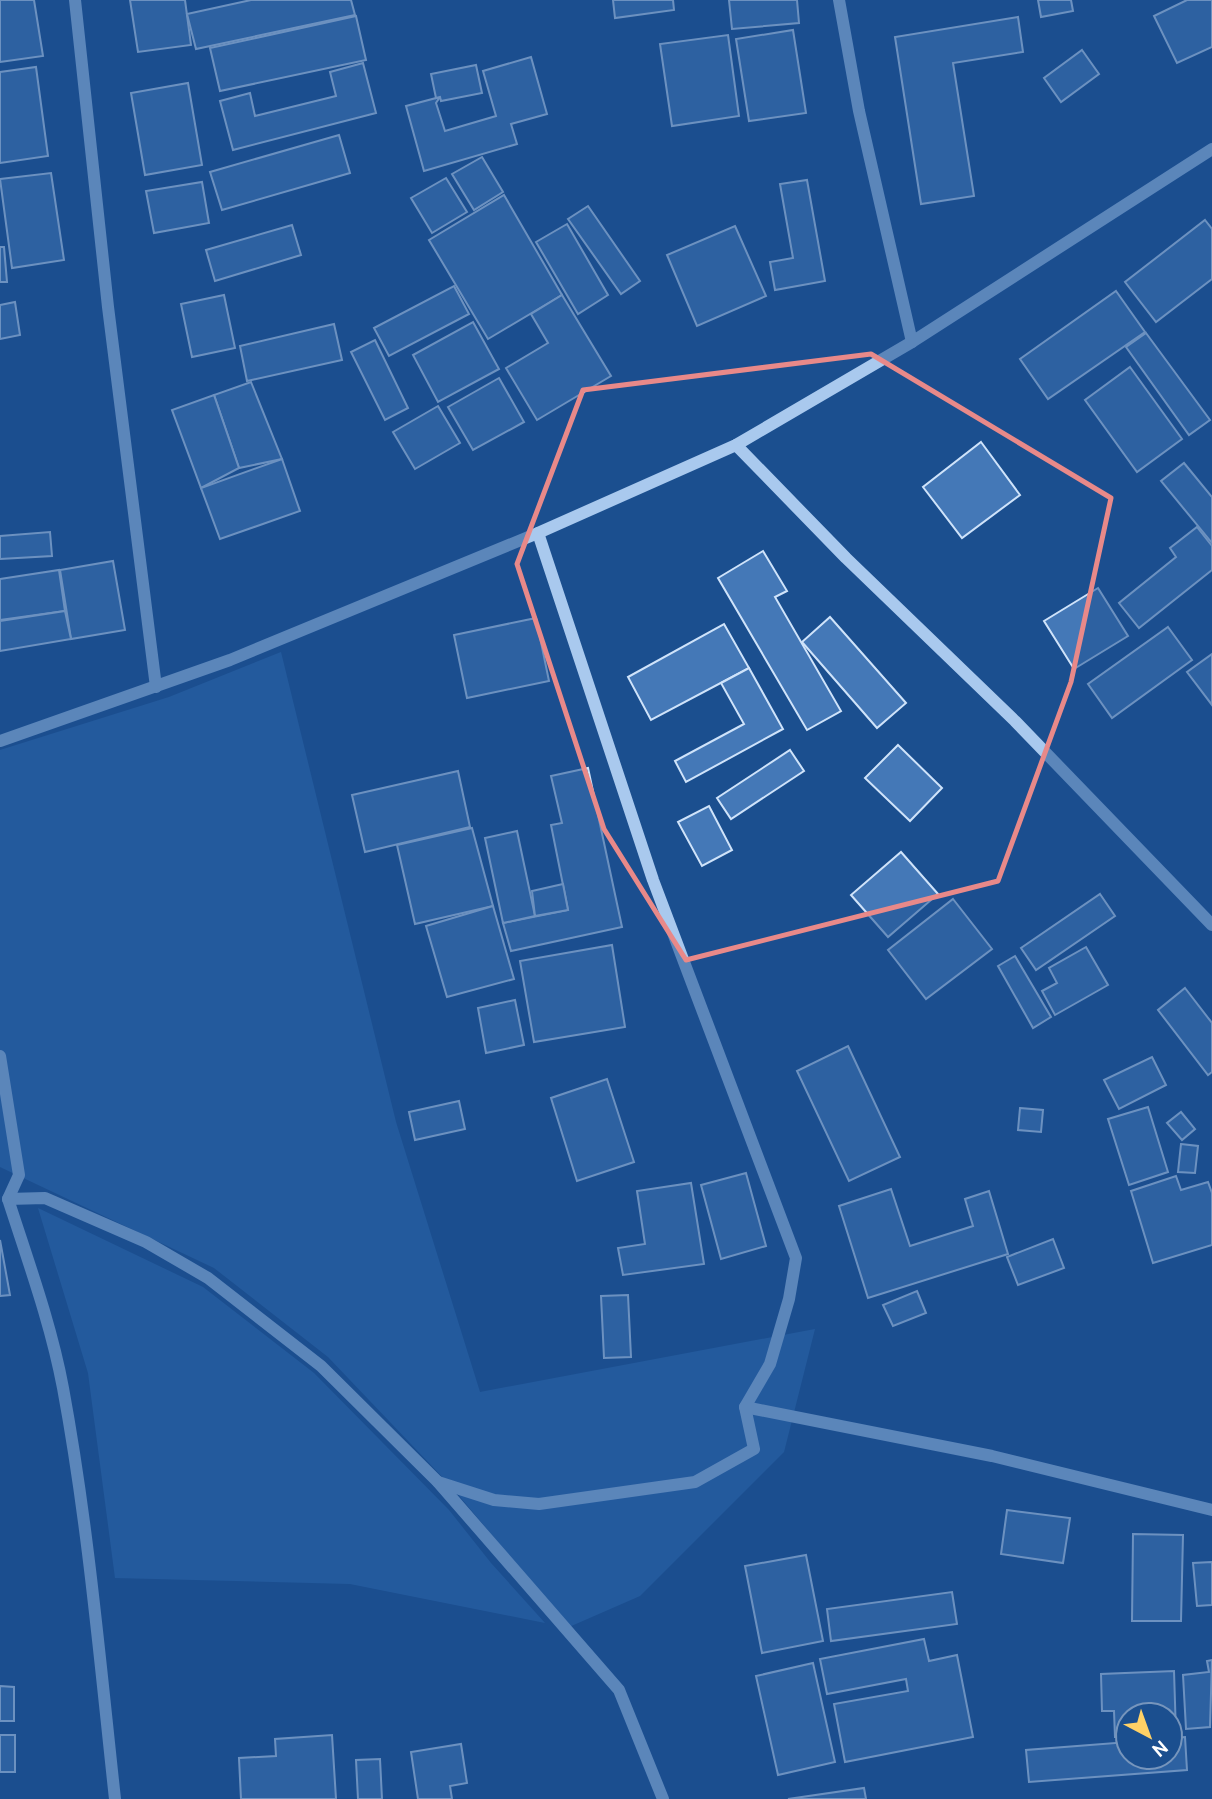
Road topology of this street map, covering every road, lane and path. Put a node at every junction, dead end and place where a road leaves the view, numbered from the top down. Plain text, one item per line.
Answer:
1 (75, 0) edge
2 (839, 0) edge
3 (1212, 149) edge
4 (912, 342) junction
5 (736, 445) junction
6 (538, 533) junction
7 (156, 687) junction
8 (0, 741) edge
9 (1212, 925) edge
10 (0, 1056) edge
11 (8, 1199) junction
12 (745, 1407) junction
13 (438, 1482) junction
14 (1212, 1510) edge
15 (116, 1799) edge
16 (663, 1799) edge

1 - 7 street
2 - 4 street
3 - 4 street
4 - 5 street
5 - 6 street
5 - 9 street
6 - 7 street
6 - 12 street
7 - 8 street
10 - 11 street
11 - 13 street
11 - 15 street
12 - 13 street
12 - 14 street
13 - 16 street

